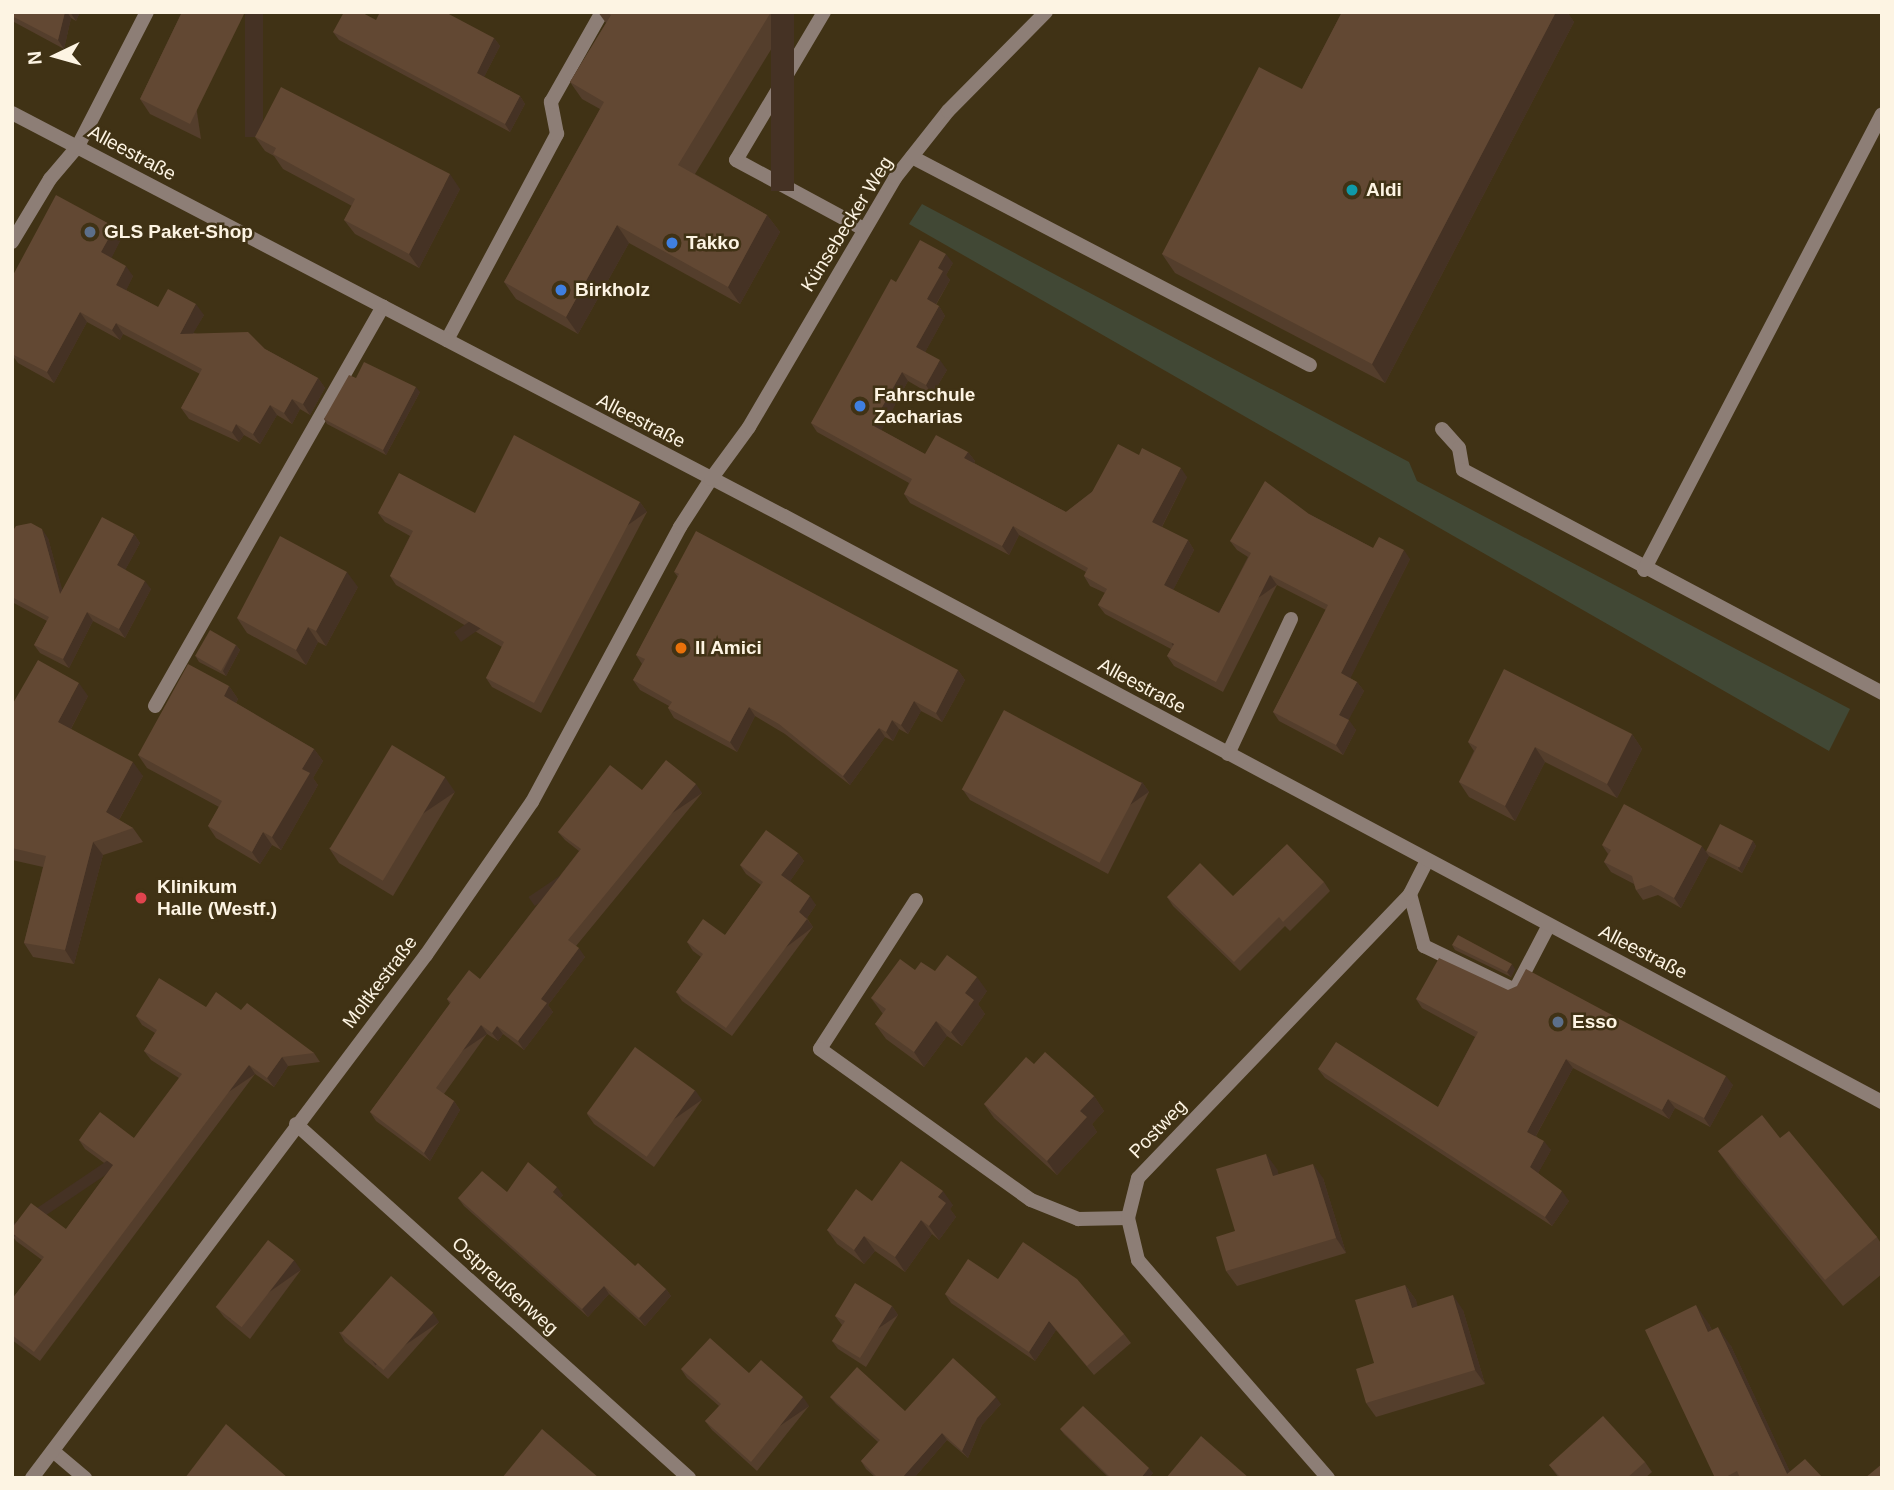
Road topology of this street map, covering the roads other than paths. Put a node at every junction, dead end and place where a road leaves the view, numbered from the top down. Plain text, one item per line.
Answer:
1 (147, 12) edge
2 (602, 12) edge
3 (824, 12) edge
4 (1046, 12) edge
5 (12, 113) edge
6 (1882, 114) edge
7 (78, 146) junction
8 (912, 157) junction
9 (862, 228) junction
10 (12, 242) edge
11 (383, 307) junction
12 (447, 340) junction
13 (1310, 365) edge
14 (1442, 429) dead end
15 (711, 479) junction
16 (1644, 570) junction
17 (1291, 619) dead end
18 (1882, 693) edge
19 (155, 706) dead end
20 (1228, 754) junction
21 (1427, 862) junction
22 (1410, 894) junction
23 (916, 901) dead end
24 (1549, 925) junction
25 (1882, 1102) edge
26 (296, 1124) junction
27 (1128, 1218) junction
28 (53, 1451) junction
29 (32, 1478) edge
30 (85, 1478) edge
31 (688, 1478) edge
32 (1328, 1478) edge

1 - 7 street
2 - 12 street
3 - 9 street
4 - 8 street, Künsebecker Weg
5 - 7 street, Alleestraße
6 - 16 street
7 - 10 street
7 - 11 street, Alleestraße
8 - 9 street, Künsebecker Weg
8 - 13 street
9 - 15 street, Künsebecker Weg
11 - 12 street, Alleestraße
11 - 19 street
12 - 15 street, Alleestraße
14 - 16 street
15 - 20 street, Alleestraße
15 - 26 street, Moltkestraße
16 - 18 street
17 - 20 street
20 - 21 street, Alleestraße
21 - 22 street, Postweg
21 - 24 street, Alleestraße
22 - 24 street
22 - 27 street, Postweg
23 - 27 street
24 - 25 street, Alleestraße
26 - 28 street, Moltkestraße
26 - 31 street, Ostpreußenweg
27 - 32 street, Postweg
28 - 29 street, Moltkestraße
28 - 30 street

